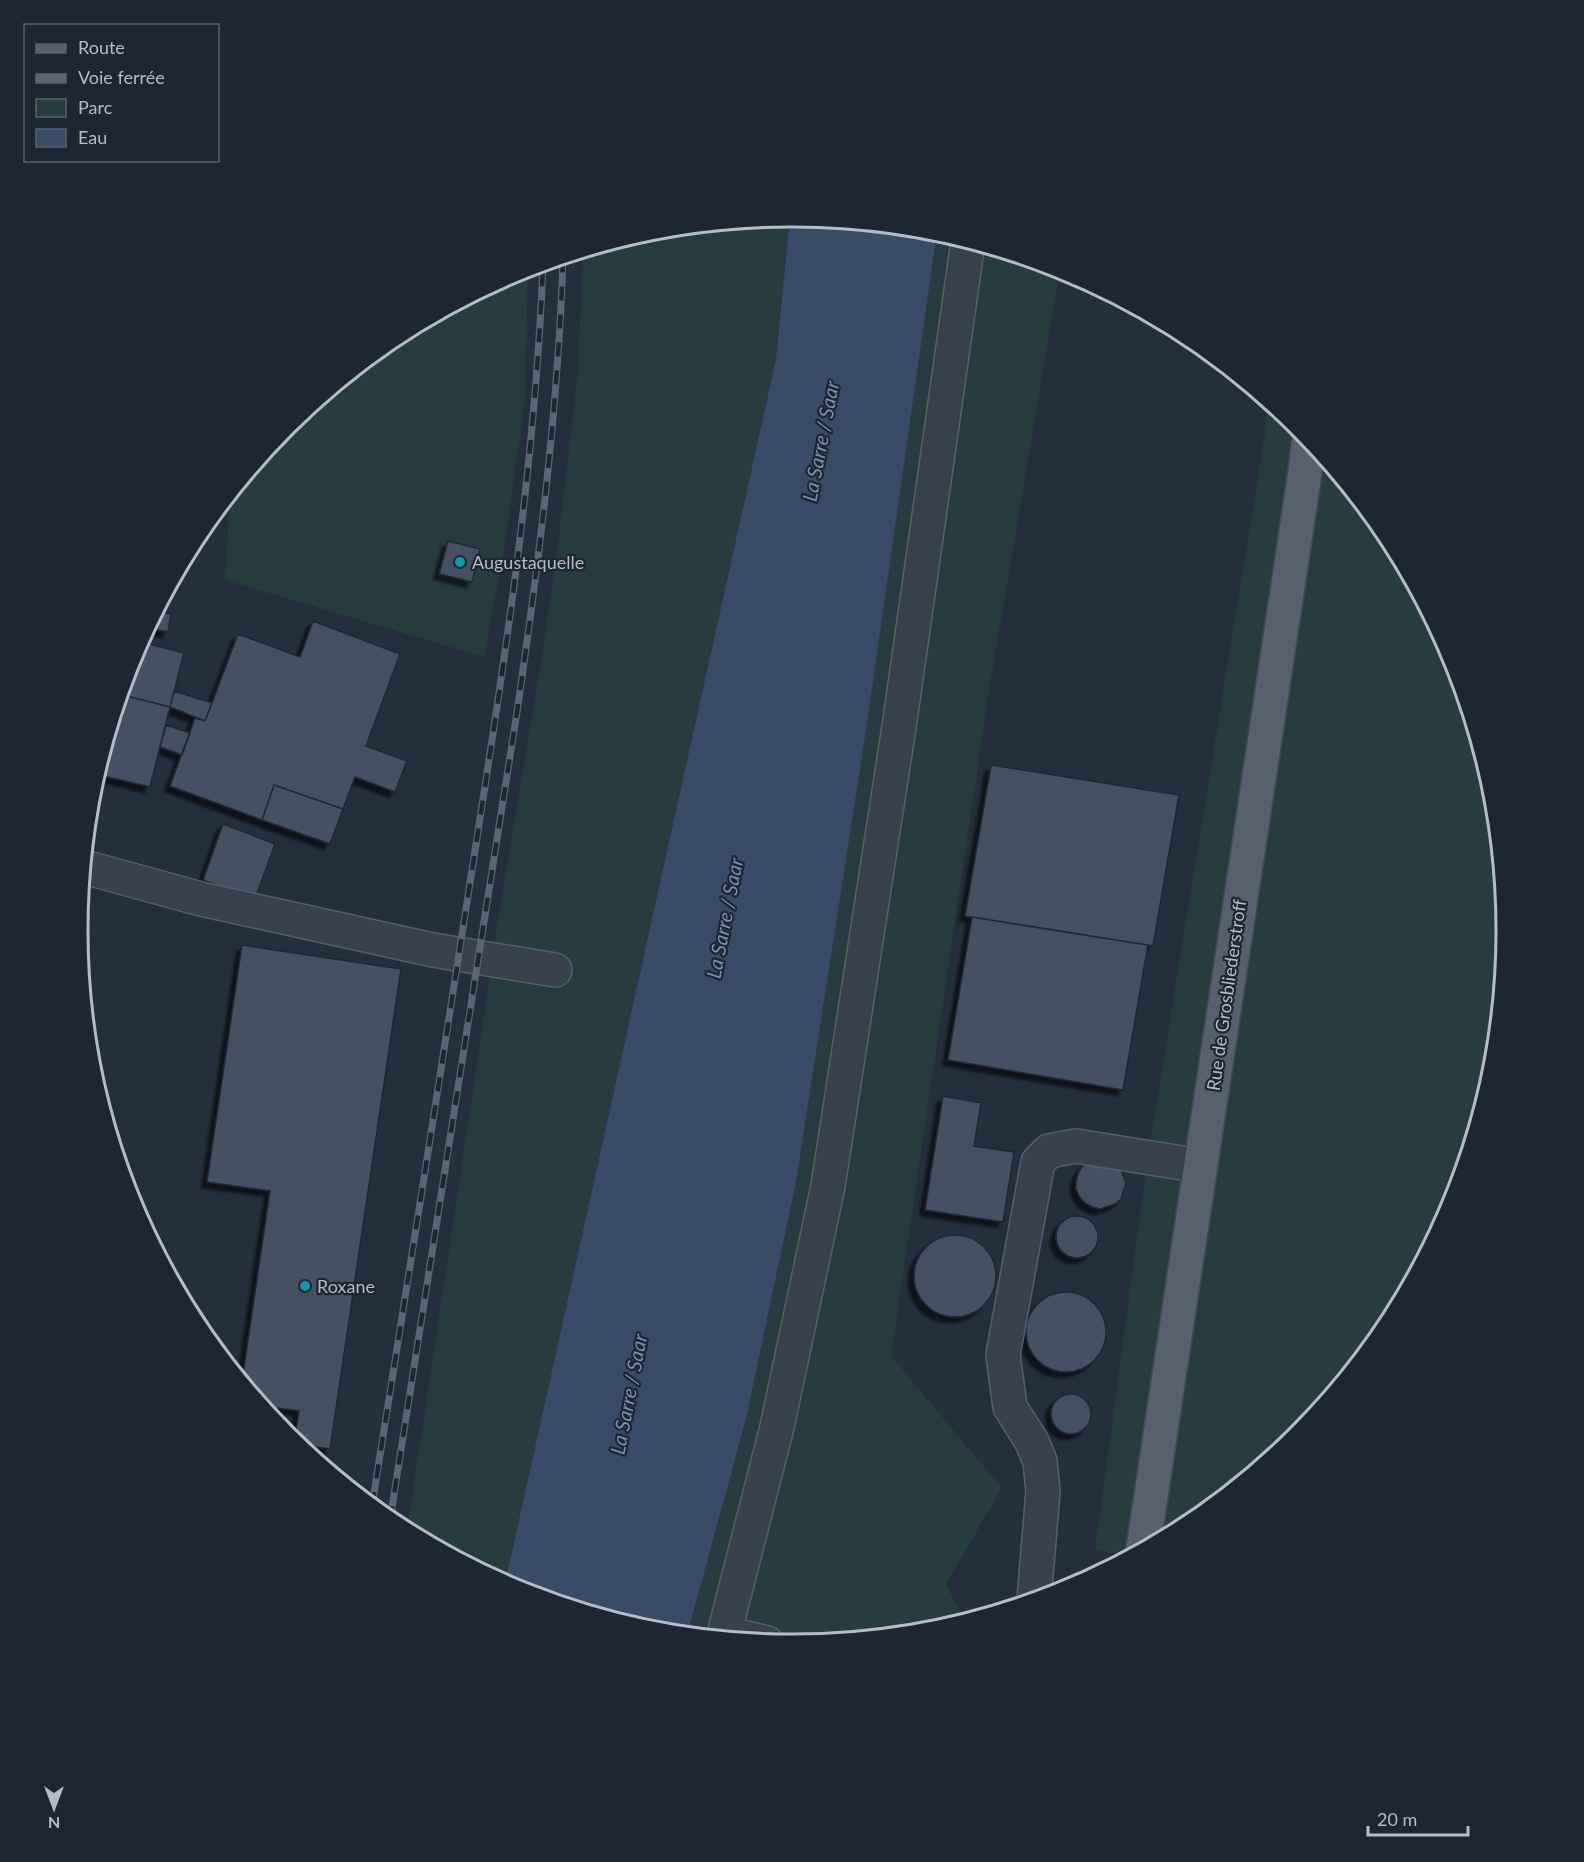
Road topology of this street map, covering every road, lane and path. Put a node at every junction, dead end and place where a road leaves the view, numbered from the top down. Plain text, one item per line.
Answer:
1 (967, 249) edge
2 (1308, 453) edge
3 (92, 869) edge
4 (555, 970) dead end
5 (1201, 1166) junction
6 (1144, 1540) edge
7 (1036, 1590) edge
8 (725, 1631) edge

1 - 8 lane
2 - 5 main road, Rue de Grosbliederstroff
3 - 4 lane
5 - 6 main road, Rue de Grosbliederstroff
5 - 7 lane

